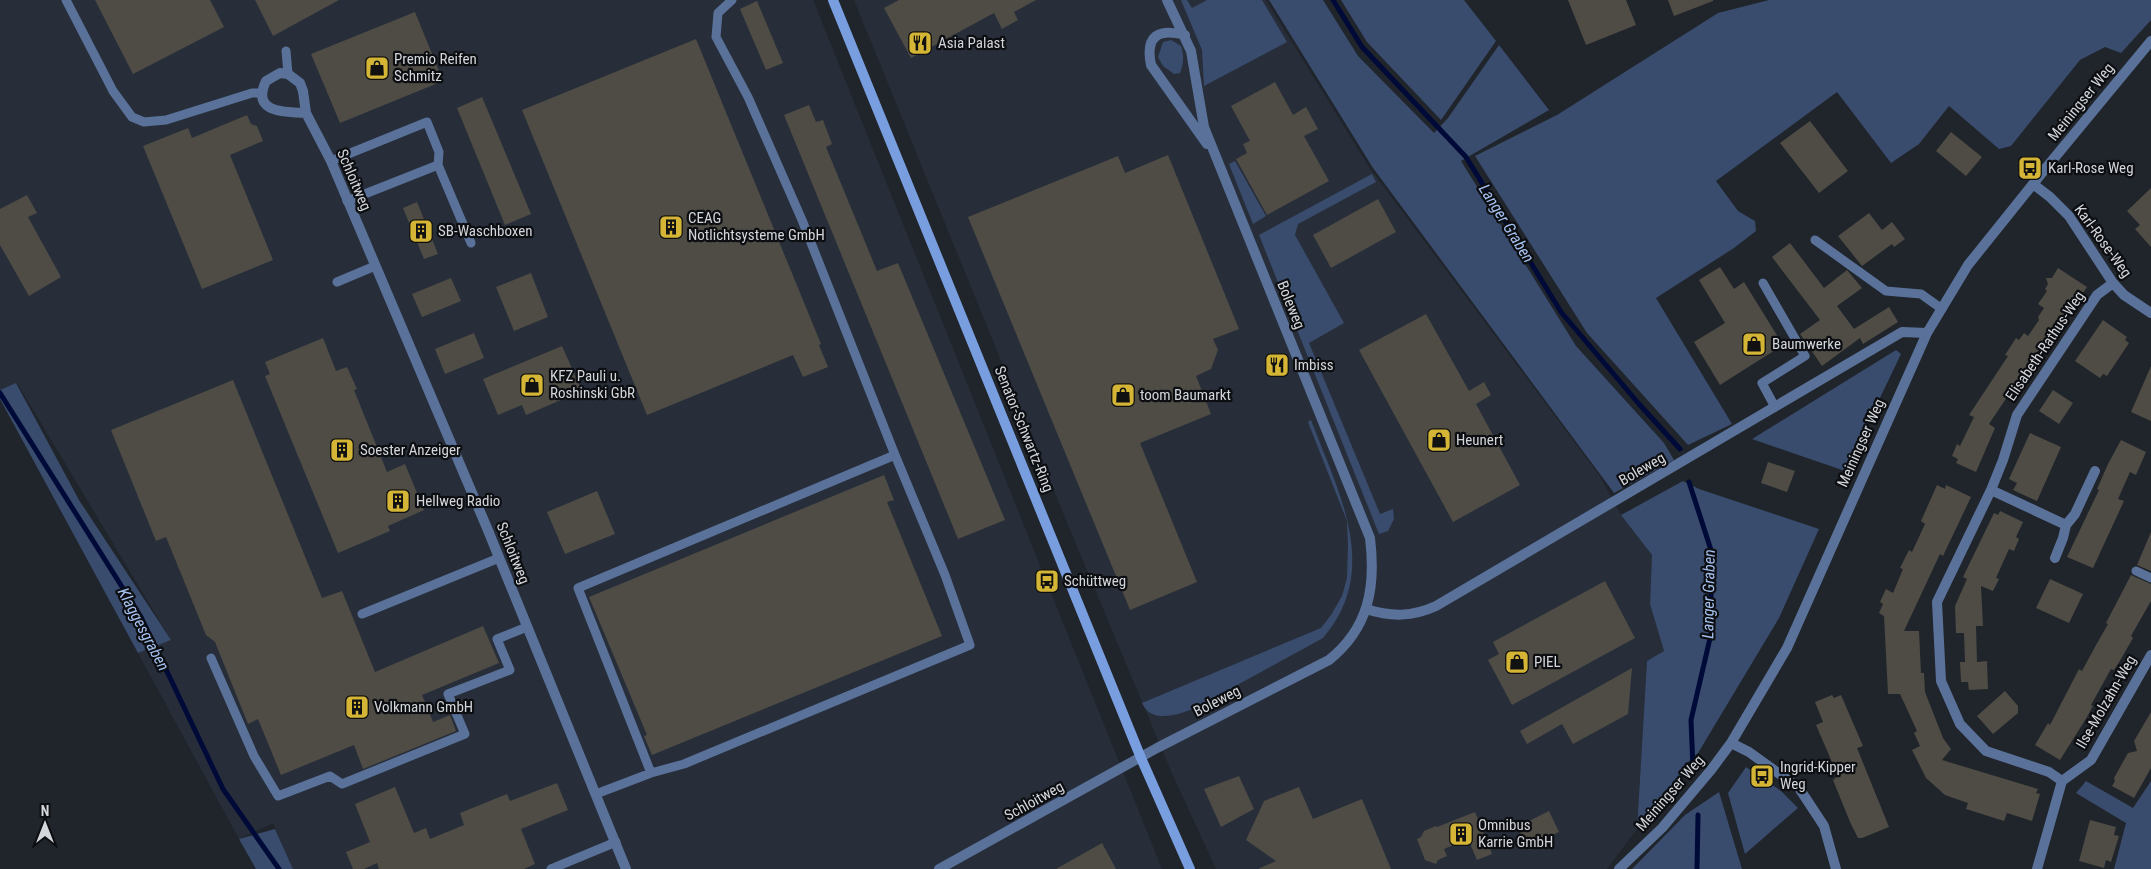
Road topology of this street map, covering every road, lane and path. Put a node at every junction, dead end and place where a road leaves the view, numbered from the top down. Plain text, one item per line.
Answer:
1 (66, 0) edge
2 (732, 0) edge
3 (832, 0) edge
4 (1167, 0) edge
5 (1185, 35) junction
6 (2151, 41) edge
7 (286, 51) dead end
8 (288, 74) junction
9 (262, 93) junction
10 (306, 113) junction
11 (1215, 155) junction
12 (331, 161) junction
13 (438, 165) junction
14 (2033, 184) junction
15 (347, 202) junction
16 (1815, 240) dead end
17 (471, 243) dead end
18 (375, 266) junction
19 (337, 282) dead end
20 (2113, 282) junction
21 (1763, 283) dead end
22 (1942, 309) junction
23 (2151, 313) edge
24 (1927, 334) junction
25 (1775, 407) junction
26 (895, 455) junction
27 (2095, 471) dead end
28 (1990, 490) junction
29 (2066, 526) junction
30 (499, 558) junction
31 (2055, 558) dead end
32 (2136, 571) dead end
33 (2151, 578) edge
34 (1366, 609) junction
35 (362, 614) dead end
36 (528, 627) junction
37 (2151, 655) edge
38 (212, 658) dead end
39 (1731, 743) junction
40 (1142, 758) junction
41 (651, 773) junction
42 (2062, 781) junction
43 (596, 794) junction
44 (616, 842) junction
45 (551, 869) edge
46 (626, 869) edge
47 (940, 869) edge
48 (1190, 869) edge
49 (1619, 869) edge
50 (1836, 869) edge
51 (2037, 869) edge

1 - 9 lane
2 - 26 lane
3 - 40 main road, Senator-Schwartz-Ring
4 - 5 street, Boleweg
5 - 11 street, Boleweg
5 - 11 street, Boleweg
6 - 14 street, Meiningser Weg
7 - 8 lane
8 - 9 street
8 - 10 street, Schloitweg
9 - 10 street
10 - 12 street, Schloitweg
11 - 34 street, Boleweg
12 - 13 lane
12 - 15 street, Schloitweg
13 - 15 lane
13 - 17 lane
14 - 20 street, Karl-Rose-Weg
14 - 22 street, Meiningser Weg
15 - 18 street, Schloitweg
16 - 22 lane
18 - 19 lane
18 - 30 street, Schloitweg
20 - 23 street, Karl-Rose-Weg
20 - 28 street, Elisabeth-Rathus-Weg
21 - 25 lane
22 - 24 street, Meiningser Weg
24 - 25 street, Boleweg
24 - 39 street, Meiningser Weg
25 - 34 street, Boleweg
26 - 41 lane
26 - 41 lane
27 - 29 street
28 - 29 street
28 - 42 street, Elisabeth-Rathus-Weg
29 - 31 street
30 - 35 lane
30 - 36 street, Schloitweg
32 - 33 lane
34 - 40 street, Boleweg
36 - 38 lane
36 - 43 street, Schloitweg
37 - 42 street, Ilse-Molzahn-Weg
39 - 49 street, Meiningser Weg
39 - 50 street
40 - 47 street, Schloitweg
40 - 48 main road, Senator-Schwartz-Ring
41 - 43 lane
42 - 51 street
43 - 44 street, Schloitweg
44 - 45 lane
44 - 46 street, Schloitweg

